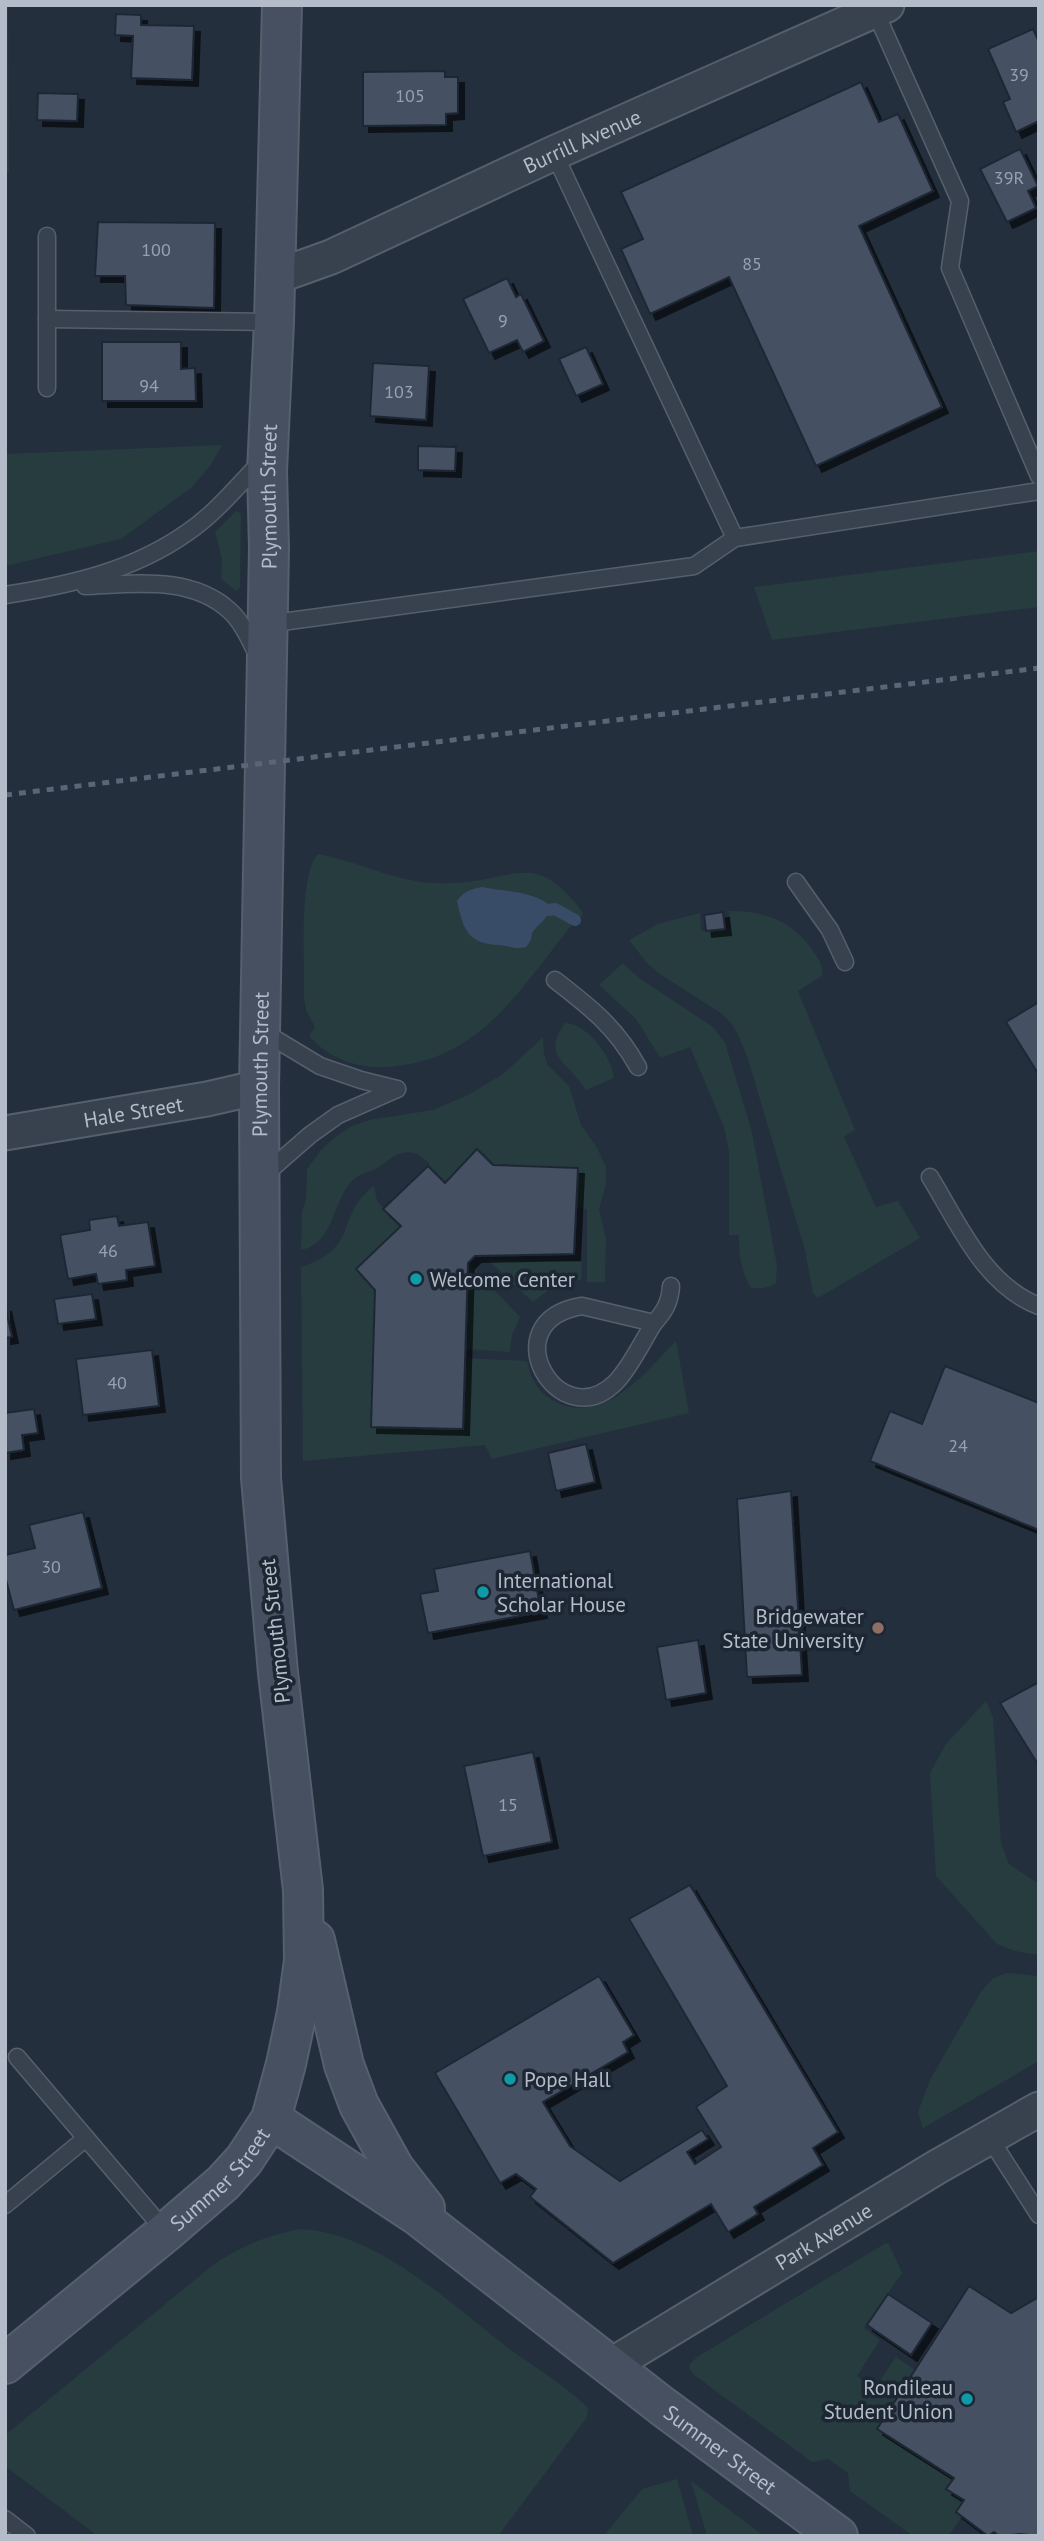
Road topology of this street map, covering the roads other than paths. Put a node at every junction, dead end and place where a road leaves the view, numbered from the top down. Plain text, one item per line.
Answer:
1 (282, 5) edge
2 (881, 8) edge
3 (554, 153) junction
4 (47, 236) dead end
5 (275, 277) junction
6 (47, 319) junction
7 (274, 322) junction
8 (47, 388) dead end
9 (268, 454) junction
10 (1039, 476) edge
11 (1039, 491) edge
12 (735, 538) junction
13 (48, 589) junction
14 (5, 595) edge
15 (267, 624) junction
16 (267, 672) junction
17 (796, 882) dead end
18 (845, 962) dead end
19 (555, 980) dead end
20 (260, 1030) junction
21 (638, 1067) dead end
22 (259, 1087) junction
23 (5, 1133) edge
24 (930, 1177) dead end
25 (261, 1178) junction
26 (671, 1286) dead end
27 (1039, 1306) edge
28 (654, 1323) junction
29 (303, 1890) junction
30 (18, 2057) dead end
31 (1039, 2109) edge
32 (271, 2119) junction
33 (989, 2137) junction
34 (86, 2138) junction
35 (5, 2205) edge
36 (1039, 2215) edge
37 (166, 2232) junction
38 (472, 2258) junction
39 (5, 2364) edge
40 (610, 2366) junction
41 (5, 2519) edge
42 (27, 2536) edge
43 (838, 2536) edge

1 - 5 main road, Plymouth Street
2 - 3 street, Burrill Avenue
2 - 10 lane
3 - 5 street, Burrill Avenue
3 - 12 lane
4 - 6 lane
5 - 7 main road, Plymouth Street
6 - 7 lane
6 - 8 lane
7 - 9 main road, Plymouth Street
9 - 13 lane
9 - 15 main road, Plymouth Street
11 - 12 lane
12 - 15 lane
13 - 14 lane
13 - 16 lane
15 - 16 main road, Plymouth Street
16 - 20 main road, Plymouth Street
17 - 18 lane
19 - 21 lane
20 - 22 main road, Plymouth Street
20 - 25 lane
22 - 23 street, Hale Street
22 - 25 main road, Plymouth Street
24 - 27 lane
25 - 29 main road, Plymouth Street
26 - 28 lane
28 - 28 lane
29 - 32 main road, Plymouth Street
29 - 38 main road, Summer Street
30 - 34 lane
31 - 33 street, Park Avenue
32 - 37 main road, Summer Street
32 - 38 main road, Summer Street
33 - 36 lane
33 - 40 street, Park Avenue
34 - 35 lane
34 - 37 lane
37 - 39 main road, Summer Street
38 - 40 main road, Summer Street
40 - 43 main road, Summer Street
41 - 42 lane

